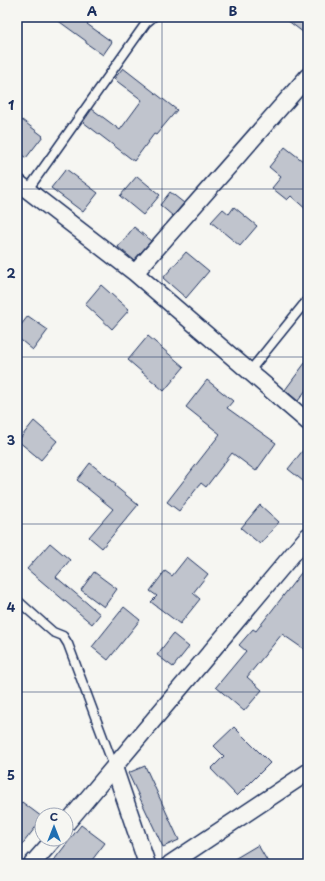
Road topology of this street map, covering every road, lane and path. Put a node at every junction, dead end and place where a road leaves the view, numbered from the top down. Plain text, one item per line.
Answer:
1 (153, 17) edge
2 (308, 76) edge
3 (22, 186) edge
4 (135, 273) junction
5 (308, 299) edge
6 (249, 372) junction
7 (308, 422) edge
8 (308, 536) edge
9 (17, 600) edge
10 (114, 767) junction
11 (308, 772) edge
12 (74, 814) edge
13 (47, 847) edge
14 (32, 864) edge
15 (147, 864) edge
16 (170, 864) edge

1 - 3 lane
2 - 4 street
3 - 4 street
4 - 6 street
5 - 6 lane
6 - 7 street
8 - 10 street
9 - 10 lane
10 - 12 street
10 - 15 street
11 - 16 street
13 - 14 street

